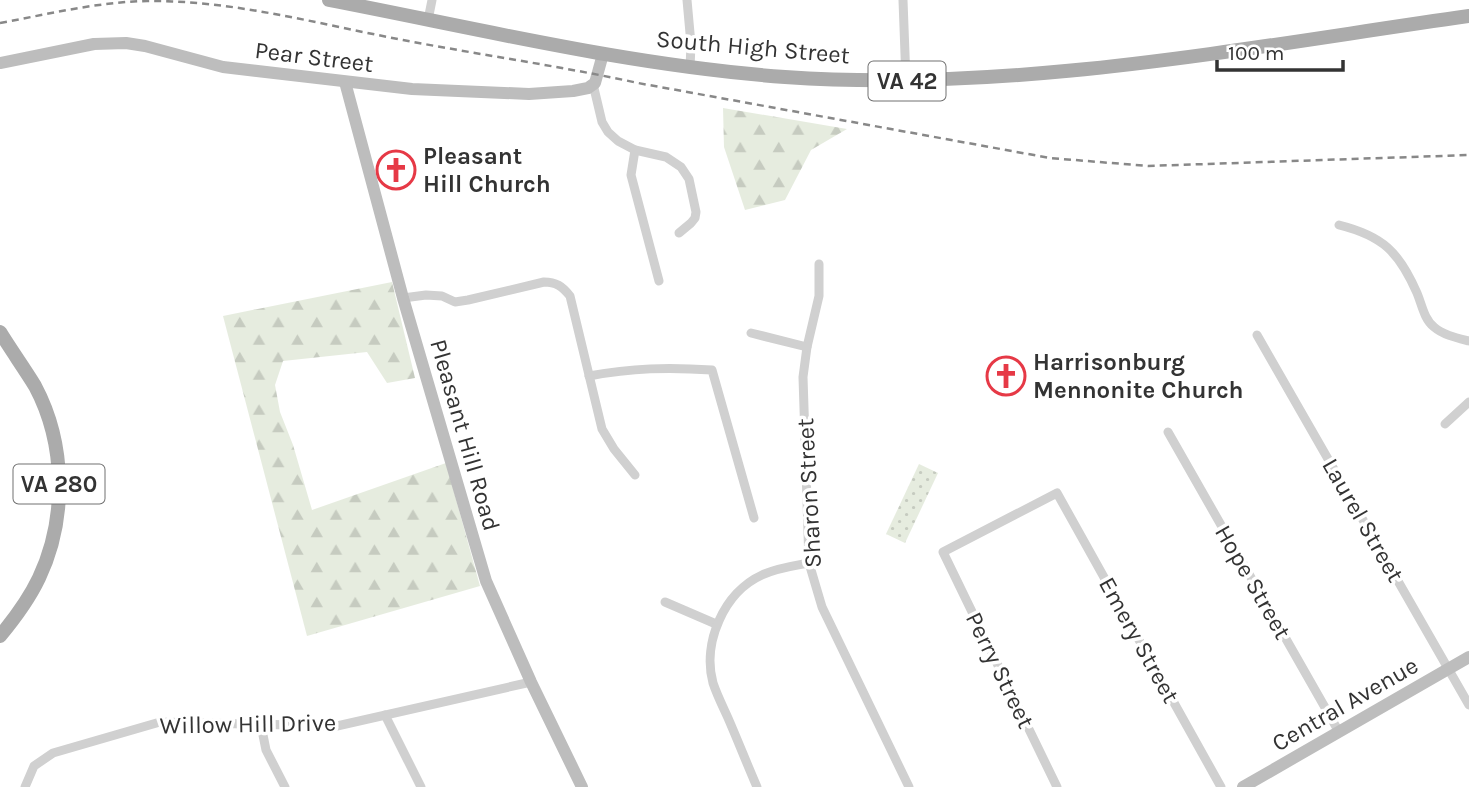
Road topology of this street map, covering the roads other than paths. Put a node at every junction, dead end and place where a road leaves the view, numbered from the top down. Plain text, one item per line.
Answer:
1 (329, 0) edge
2 (432, 0) edge
3 (687, 0) edge
4 (903, 0) edge
5 (1469, 16) edge
6 (428, 20) junction
7 (603, 54) junction
8 (0, 63) edge
9 (691, 68) junction
10 (906, 80) junction
11 (345, 82) junction
12 (593, 84) junction
13 (635, 150) junction
14 (1339, 225) dead end
15 (679, 233) dead end
16 (819, 264) dead end
17 (659, 281) dead end
18 (403, 298) junction
19 (0, 332) edge
20 (751, 333) dead end
21 (1257, 335) dead end
22 (1469, 341) edge
23 (807, 347) junction
24 (589, 376) junction
25 (1469, 402) edge
26 (1445, 424) dead end
27 (1168, 432) dead end
28 (635, 475) dead end
29 (1057, 493) joint
30 (754, 518) dead end
31 (809, 563) junction
32 (665, 602) dead end
33 (716, 624) junction
34 (0, 636) edge
35 (1469, 657) edge
36 (1448, 669) junction
37 (531, 682) junction
38 (1469, 705) edge
39 (385, 715) junction
40 (261, 725) junction
41 (1339, 732) junction
42 (25, 787) edge
43 (285, 787) edge
44 (421, 787) edge
45 (582, 787) edge
46 (757, 787) edge
47 (909, 787) edge
48 (1057, 787) edge
49 (1221, 787) edge
50 (1243, 787) edge

1 - 6 main road, South High Street / VA 42
2 - 6 street
3 - 9 street
4 - 10 street
5 - 10 main road, South High Street / VA 42
6 - 7 main road, South High Street / VA 42
7 - 9 main road, South High Street / VA 42
7 - 12 street
8 - 11 street, Pear Street
9 - 10 main road, South High Street / VA 42
11 - 12 street, Pear Street
11 - 18 street, Pleasant Hill Road
12 - 13 street
13 - 15 street
13 - 17 street
14 - 22 street
16 - 23 street, Sharon Street
18 - 24 street
18 - 37 street, Pleasant Hill Road
19 - 34 main road, VA 280
20 - 23 street
21 - 36 street, Laurel Street
23 - 31 street, Sharon Street
24 - 28 street
24 - 30 street
25 - 26 street
27 - 41 street, Hope Street
29 - 48 street, Perry Street
29 - 49 street, Emery Street
31 - 33 street
31 - 47 street, Sharon Street
32 - 33 street
33 - 46 street
35 - 36 street, Central Avenue
36 - 38 street, Laurel Street
36 - 41 street, Central Avenue
37 - 39 street, Willow Hill Drive
37 - 45 street, Pleasant Hill Road
39 - 40 street, Willow Hill Drive
39 - 44 street
40 - 42 street, Willow Hill Drive
40 - 43 street
41 - 50 street, Central Avenue

